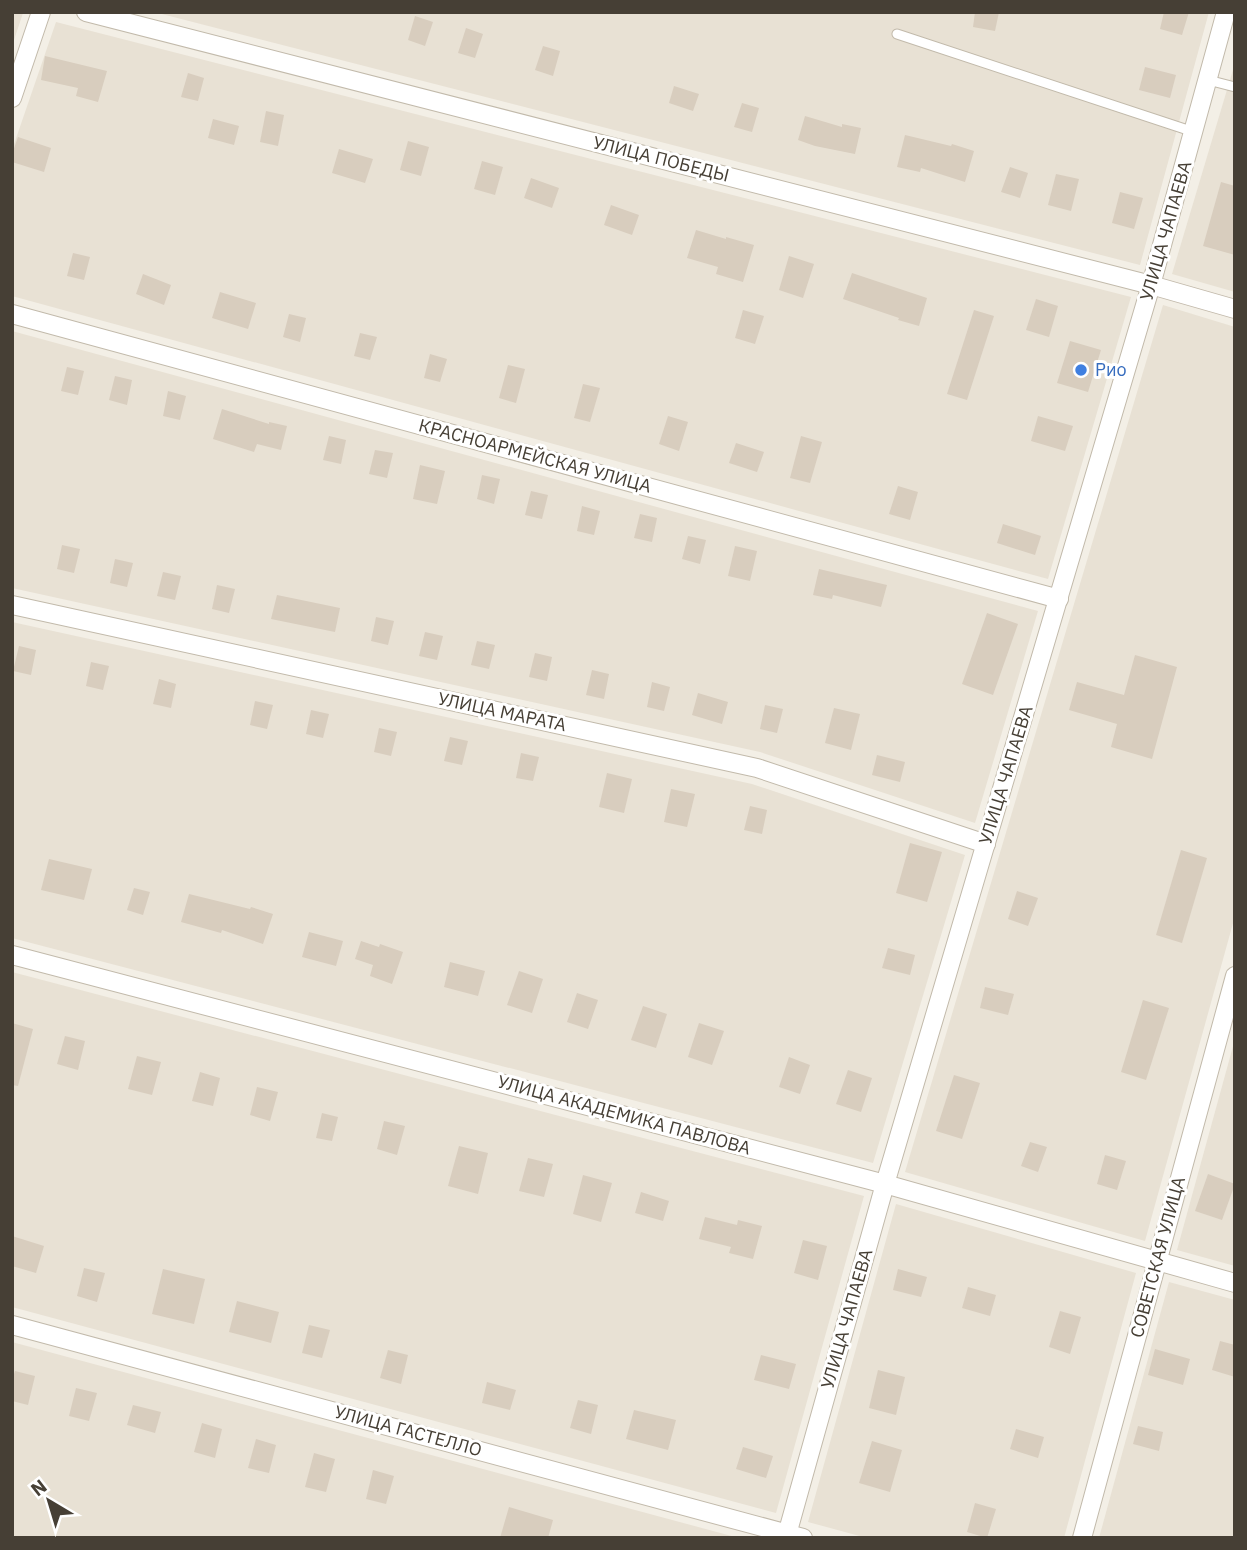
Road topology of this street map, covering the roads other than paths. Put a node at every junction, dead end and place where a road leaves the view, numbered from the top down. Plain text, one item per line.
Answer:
1 (41, 12) edge
2 (86, 12) edge
3 (1226, 12) edge
4 (897, 34) dead end
5 (1208, 80) junction
6 (1235, 87) edge
7 (12, 98) edge
8 (1194, 132) junction
9 (1151, 285) junction
10 (1235, 309) edge
11 (12, 313) edge
12 (1059, 599) junction
13 (12, 605) edge
14 (986, 844) junction
15 (12, 955) edge
16 (1235, 978) edge
17 (885, 1184) junction
18 (1157, 1262) junction
19 (1235, 1283) edge
20 (12, 1325) edge
21 (792, 1536) edge
22 (1082, 1538) edge

1 - 7 street
2 - 9 street, УЛИЦА ПОБЕДЫ
3 - 5 street, УЛИЦА ЧАПАЕВА
4 - 8 lane
5 - 6 lane
5 - 8 street, УЛИЦА ЧАПАЕВА
8 - 9 street, УЛИЦА ЧАПАЕВА
9 - 10 street, УЛИЦА ПОБЕДЫ
9 - 12 street, УЛИЦА ЧАПАЕВА
11 - 12 street, КРАСНОАРМЕЙСКАЯ УЛИЦА
12 - 14 street, УЛИЦА ЧАПАЕВА
13 - 14 street, УЛИЦА МАРАТА
14 - 17 street, УЛИЦА ЧАПАЕВА
15 - 17 street, УЛИЦА АКАДЕМИКА ПАВЛОВА
16 - 18 street, СОВЕТСКАЯ УЛИЦА
17 - 18 street, УЛИЦА АКАДЕМИКА ПАВЛОВА
17 - 21 street, УЛИЦА ЧАПАЕВА
18 - 19 street, УЛИЦА АКАДЕМИКА ПАВЛОВА
18 - 22 street, СОВЕТСКАЯ УЛИЦА
20 - 21 street, УЛИЦА ГАСТЕЛЛО

